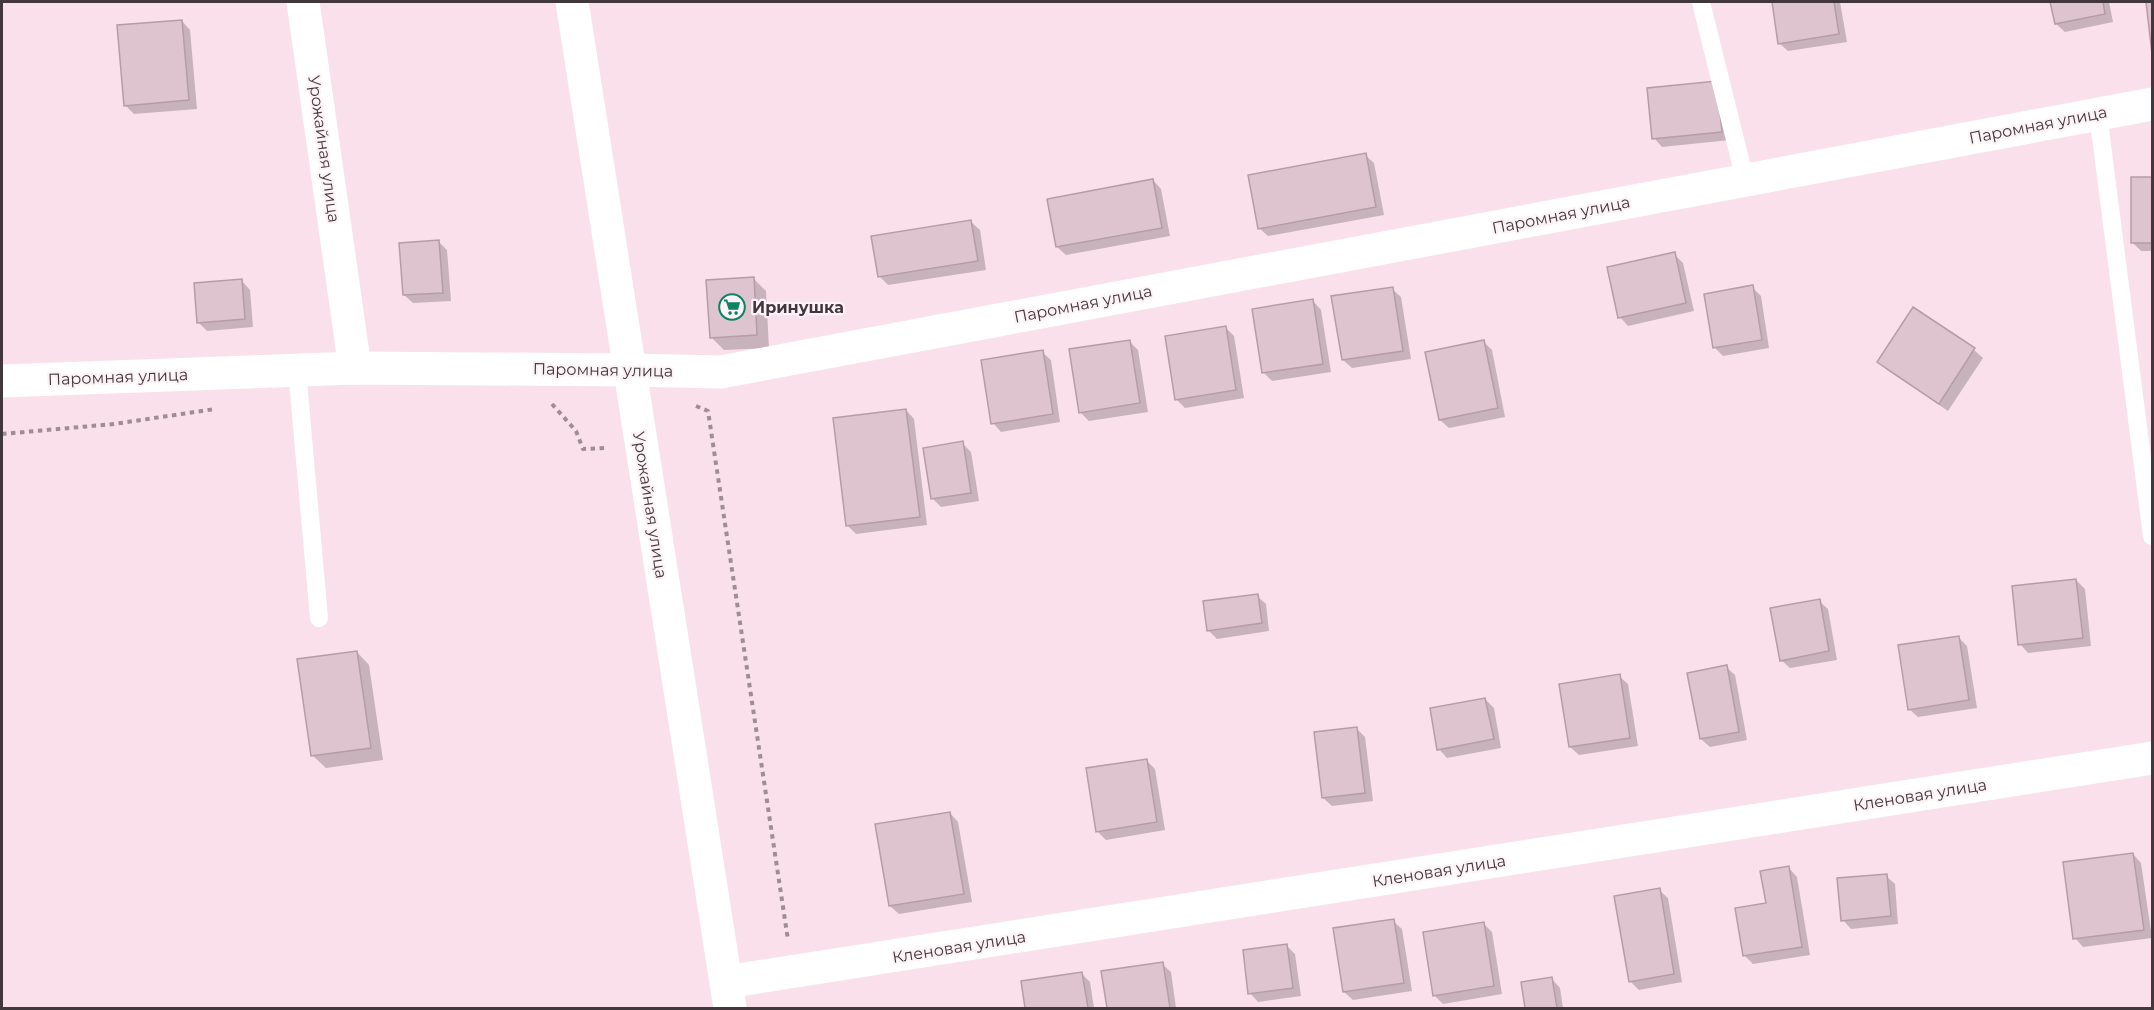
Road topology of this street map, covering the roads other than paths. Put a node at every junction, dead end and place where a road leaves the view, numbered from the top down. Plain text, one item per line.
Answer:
1 (303, 2) edge
2 (572, 2) edge
3 (1701, 2) edge
4 (2152, 104) edge
5 (2098, 114) junction
6 (1745, 180) junction
7 (355, 368) junction
8 (297, 370) junction
9 (629, 370) junction
10 (2, 381) edge
11 (2152, 536) edge
12 (319, 618) dead end
13 (2152, 758) edge
14 (728, 995) edge

1 - 7 street, Урожайная улица
2 - 9 street, Урожайная улица
3 - 6 lane
4 - 5 street, Паромная улица
5 - 6 street, Паромная улица
5 - 11 lane
6 - 9 street, Паромная улица
7 - 8 street, Паромная улица
7 - 9 street, Паромная улица
8 - 10 street, Паромная улица
8 - 12 lane
9 - 14 street, Урожайная улица
13 - 14 street, Кленовая улица

